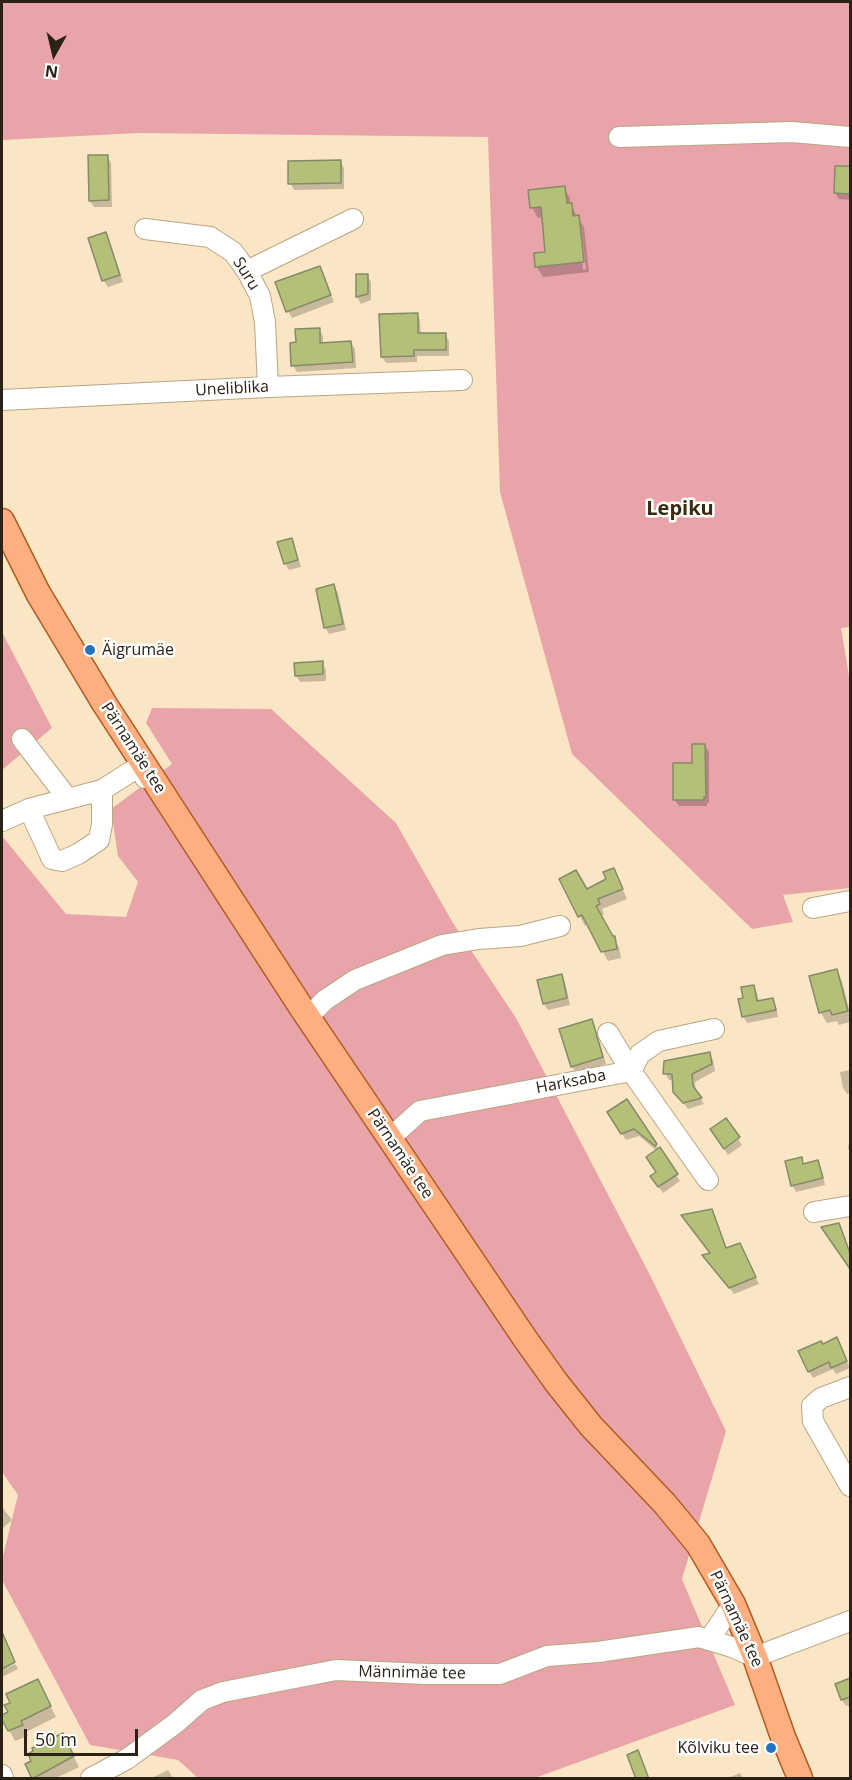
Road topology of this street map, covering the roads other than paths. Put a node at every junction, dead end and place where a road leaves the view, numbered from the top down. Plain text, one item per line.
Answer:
1 (619, 137) dead end
2 (850, 137) edge
3 (353, 219) dead end
4 (145, 229) dead end
5 (248, 271) junction
6 (462, 380) dead end
7 (268, 387) junction
8 (2, 400) edge
9 (2, 521) edge
10 (22, 739) dead end
11 (143, 764) junction
12 (102, 790) junction
13 (68, 800) junction
14 (29, 809) junction
15 (2, 821) edge
16 (850, 901) edge
17 (813, 908) dead end
18 (560, 926) dead end
19 (308, 1017) junction
20 (714, 1029) dead end
21 (608, 1032) dead end
22 (631, 1071) junction
23 (390, 1138) junction
24 (708, 1180) dead end
25 (850, 1206) edge
26 (814, 1212) dead end
27 (850, 1387) edge
28 (850, 1486) edge
29 (733, 1604) junction
30 (850, 1621) edge
31 (709, 1640) junction
32 (755, 1657) junction
33 (91, 1779) edge
34 (800, 1779) edge

1 - 2 street
3 - 5 street
4 - 5 street, Suru
5 - 7 street, Suru
6 - 7 street, Uneliblika
7 - 8 street, Uneliblika
9 - 11 main road, Pärnamäe tee
10 - 13 street
11 - 12 street
11 - 19 main road, Pärnamäe tee
12 - 13 street
12 - 14 street
13 - 14 street
14 - 15 street
16 - 17 street
18 - 19 street
19 - 23 main road, Pärnamäe tee
20 - 22 street
21 - 22 street
22 - 23 street, Harksaba
22 - 24 street
23 - 29 main road, Pärnamäe tee
25 - 26 street
27 - 28 street
29 - 31 street
29 - 32 main road, Pärnamäe tee
30 - 32 street
31 - 32 street, Männimäe tee
31 - 33 street, Männimäe tee
32 - 34 main road, Pärnamäe tee

